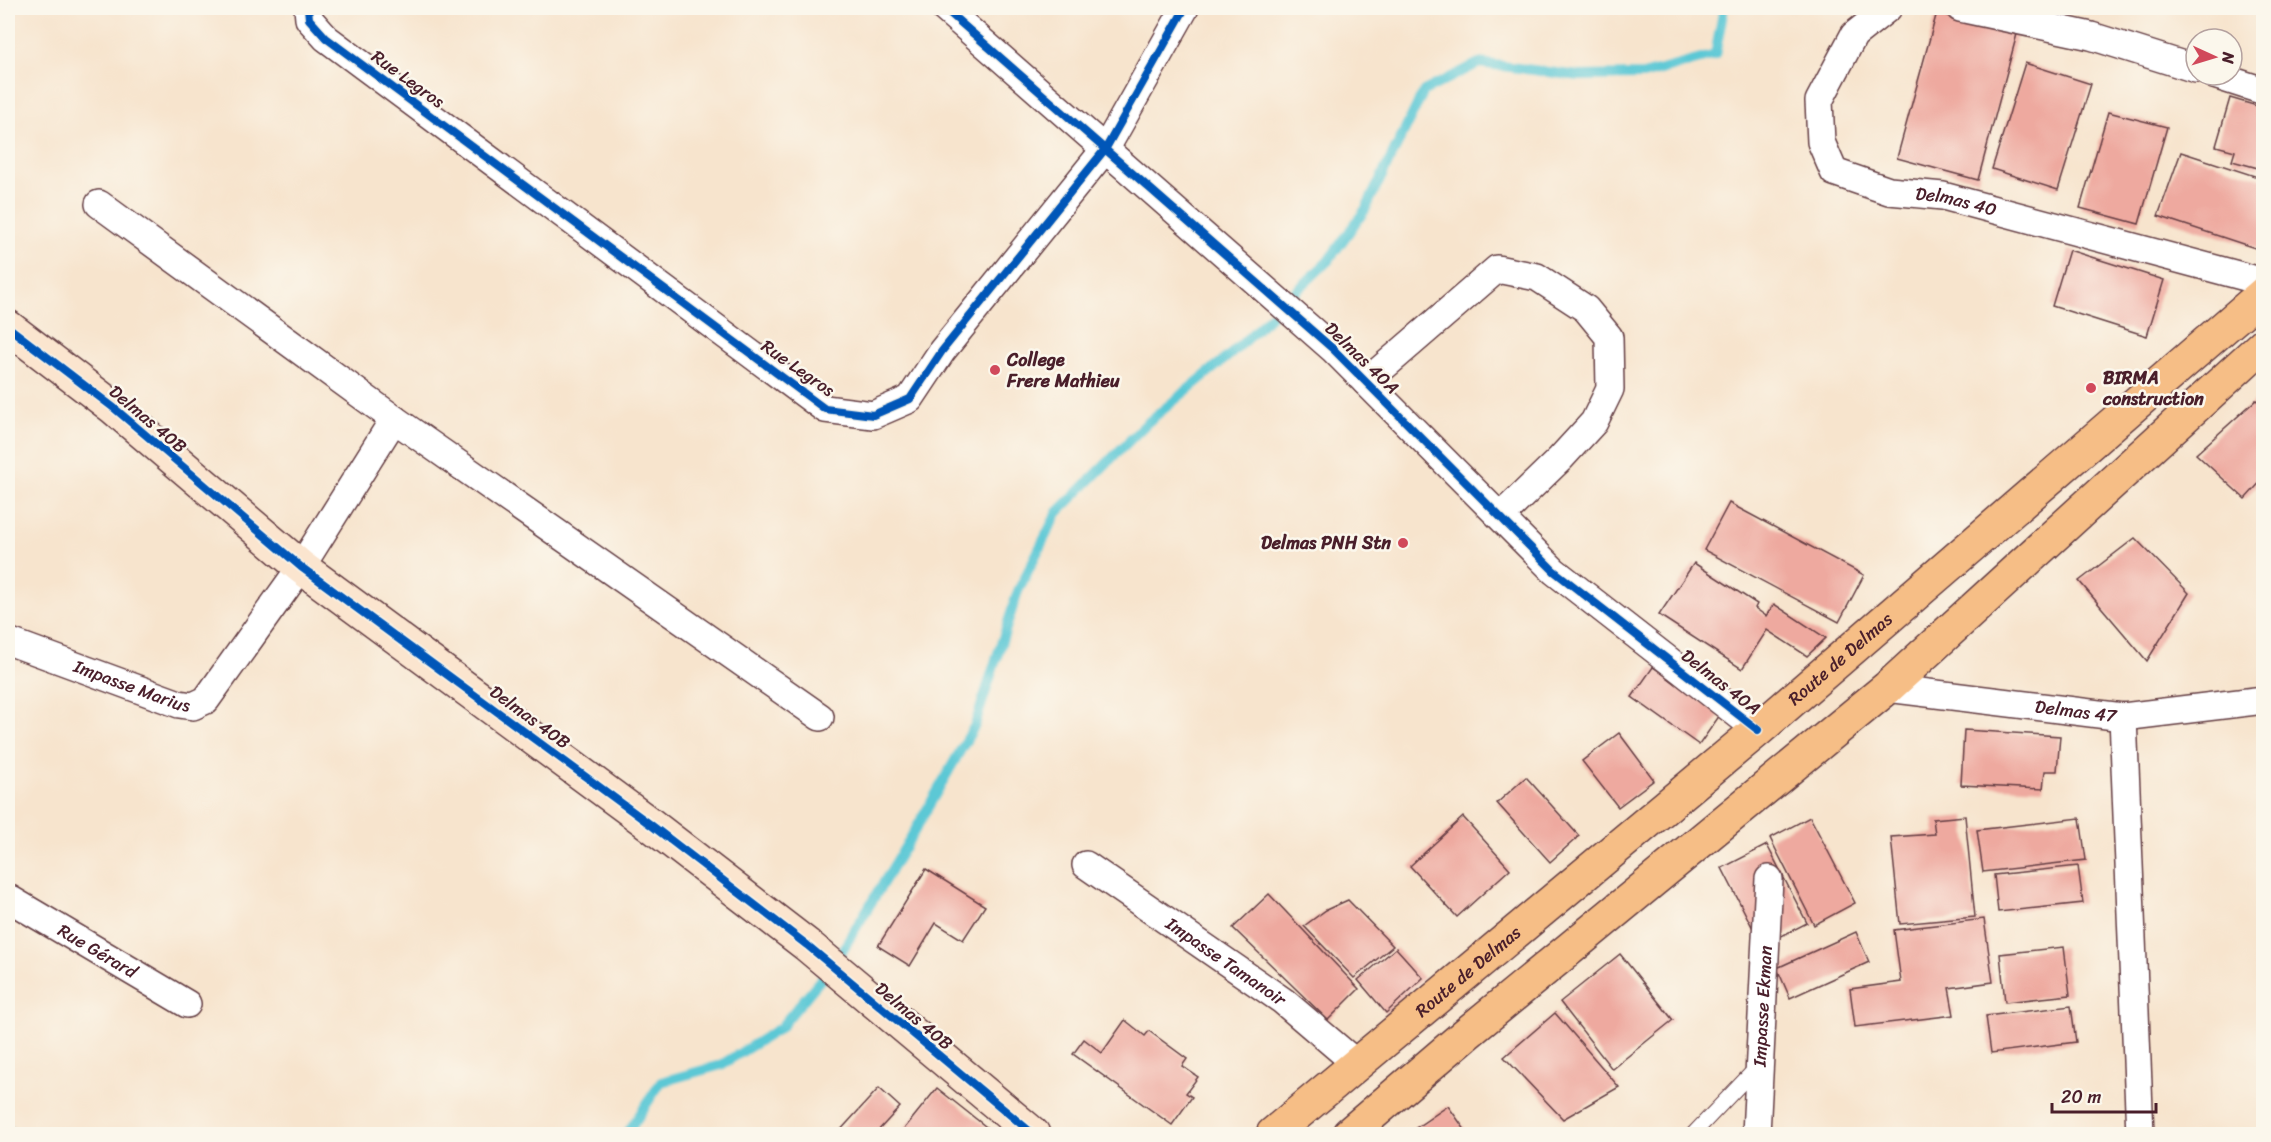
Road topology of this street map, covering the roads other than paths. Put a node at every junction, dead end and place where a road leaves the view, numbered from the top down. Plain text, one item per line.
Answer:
1 (308, 8) edge
2 (944, 8) edge
3 (1185, 8) edge
4 (1888, 8) edge
5 (1960, 8) edge
6 (2184, 65) edge
7 (2244, 85) edge
8 (2264, 91) edge
9 (1106, 148) junction
10 (99, 204) dead end
11 (2264, 282) edge
12 (2264, 292) edge
13 (8, 327) edge
14 (2264, 344) edge
15 (1365, 382) junction
16 (394, 418) junction
17 (1501, 516) junction
18 (301, 567) junction
19 (8, 641) edge
20 (1887, 688) junction
21 (2264, 700) edge
22 (820, 717) dead end
23 (2123, 717) junction
24 (1758, 730) junction
25 (1086, 865) dead end
26 (1769, 879) dead end
27 (8, 898) edge
28 (187, 1004) dead end
29 (1358, 1065) junction
30 (1760, 1065) junction
31 (1033, 1134) edge
32 (1273, 1134) edge
33 (1349, 1134) edge
34 (1693, 1134) edge
35 (1756, 1134) edge
36 (2140, 1134) edge

1 - 9 street, Rue Legros
2 - 9 street, Delmas 40A
3 - 9 street, Rue Legros
4 - 11 street, Delmas 40
5 - 6 street
7 - 8 street
9 - 15 street, Delmas 40A
10 - 16 street
12 - 24 main road, Route de Delmas
13 - 18 street, Delmas 40B
14 - 20 main road
15 - 17 street, Delmas 40A
15 - 17 street
16 - 18 street, Impasse Marius
16 - 22 street
17 - 24 street, Delmas 40A
18 - 19 street, Impasse Marius
18 - 31 street, Delmas 40B
20 - 23 street, Delmas 47
20 - 33 main road
21 - 23 street, Delmas 47
23 - 36 street
24 - 29 main road, Route de Delmas
25 - 29 street, Impasse Tamanoir
26 - 30 street, Impasse Ekman
27 - 28 street, Rue Gérard
29 - 32 main road, Route de Delmas
30 - 34 lane
30 - 35 street, Impasse Ekman

